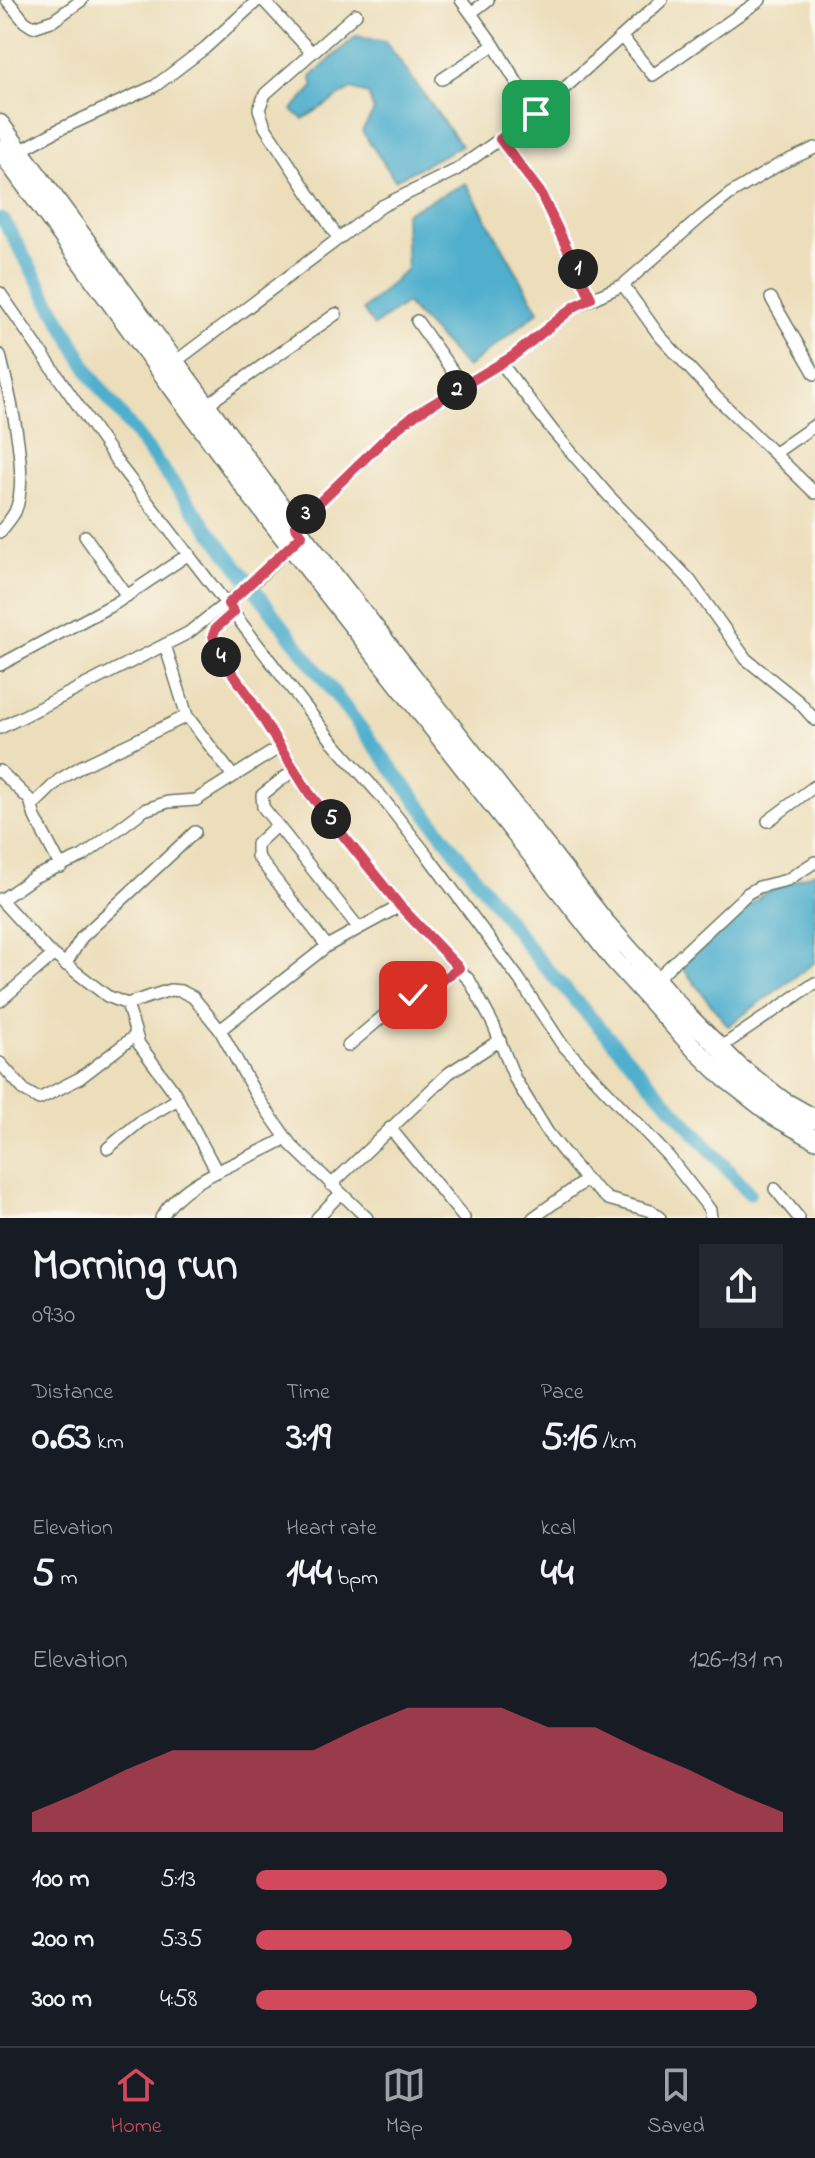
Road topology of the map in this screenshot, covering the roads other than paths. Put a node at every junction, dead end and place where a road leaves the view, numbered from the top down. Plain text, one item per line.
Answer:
1 (7, 0) edge
2 (82, 0) edge
3 (260, 0) edge
4 (461, 0) edge
5 (488, 0) edge
6 (662, 0) edge
7 (760, 0) edge
8 (471, 13) junction
9 (356, 14) dead end
10 (622, 37) junction
11 (494, 45) junction
12 (312, 53) junction
13 (442, 79) dead end
14 (536, 114) junction
15 (0, 124) edge
16 (500, 139) junction
17 (815, 148) edge
18 (0, 150) edge
19 (20, 151) junction
20 (338, 238) junction
21 (623, 285) junction
22 (0, 293) edge
23 (591, 298) junction
24 (771, 298) dead end
25 (336, 314) dead end
26 (417, 321) dead end
27 (0, 355) edge
28 (501, 363) junction
29 (168, 368) junction
30 (815, 374) edge
31 (463, 386) junction
32 (205, 406) junction
33 (815, 425) edge
34 (775, 453) junction
35 (815, 493) edge
36 (0, 532) edge
37 (296, 535) junction
38 (85, 536) dead end
39 (189, 554) junction
40 (127, 596) junction
41 (233, 605) junction
42 (165, 645) junction
43 (0, 665) edge
44 (187, 716) junction
45 (815, 720) edge
46 (1, 729) edge
47 (280, 747) junction
48 (294, 770) junction
49 (0, 771) edge
50 (233, 776) junction
51 (815, 786) edge
52 (33, 805) junction
53 (768, 821) dead end
54 (277, 825) junction
55 (195, 832) dead end
56 (815, 862) edge
57 (61, 867) junction
58 (0, 899) edge
59 (400, 906) junction
60 (358, 927) junction
61 (327, 946) junction
62 (53, 955) junction
63 (65, 965) junction
64 (459, 968) junction
65 (655, 980) junction
66 (815, 983) edge
67 (0, 1001) edge
68 (127, 1004) junction
69 (220, 1030) junction
70 (136, 1035) junction
71 (500, 1040) junction
72 (348, 1046) dead end
73 (721, 1047) junction
74 (0, 1063) edge
75 (178, 1099) junction
76 (815, 1119) edge
77 (390, 1128) junction
78 (286, 1138) junction
79 (815, 1139) edge
80 (108, 1148) dead end
81 (217, 1172) junction
82 (586, 1180) junction
83 (336, 1189) junction
84 (775, 1189) dead end
85 (652, 1216) edge
86 (161, 1218) edge
87 (317, 1218) edge
88 (367, 1218) edge
89 (464, 1218) edge
90 (533, 1218) edge
91 (711, 1218) edge
92 (799, 1218) edge

1 - 2 street
3 - 12 street
3 - 19 street
4 - 8 street
5 - 8 street
6 - 10 street
7 - 10 street
8 - 11 street
9 - 12 street
10 - 14 street
11 - 13 street
11 - 14 street
12 - 20 street
14 - 16 street
15 - 19 main road
16 - 20 street
16 - 23 street
17 - 21 street
18 - 29 main road
19 - 29 main road
20 - 29 street
21 - 23 street
21 - 34 street
22 - 39 street
23 - 28 street
24 - 30 street
25 - 32 street
26 - 31 street
27 - 36 street
28 - 31 street
28 - 45 street
29 - 32 main road
29 - 37 main road
31 - 37 street
32 - 37 main road
33 - 34 street
34 - 35 street
37 - 41 street
37 - 65 main road
37 - 79 main road
38 - 40 street
39 - 40 street
39 - 41 street
40 - 43 street
41 - 42 street
41 - 47 street
41 - 91 street
42 - 44 street
42 - 46 street
44 - 50 street
44 - 52 street
47 - 48 street
47 - 50 street
48 - 54 street
48 - 59 street
49 - 52 street
50 - 57 street
51 - 53 street
52 - 57 street
54 - 60 street
54 - 61 street
55 - 63 street
56 - 65 street
57 - 58 street
58 - 62 street
59 - 60 street
59 - 64 street
60 - 61 street
61 - 69 street
62 - 63 street
62 - 67 street
63 - 68 street
64 - 71 street
64 - 72 street
65 - 73 main road
66 - 73 street
68 - 69 street
68 - 70 street
69 - 78 street
70 - 74 street
70 - 75 street
71 - 77 street
71 - 82 street
73 - 76 main road
75 - 80 street
75 - 81 street
77 - 83 street
77 - 89 street
78 - 81 street
78 - 83 street
81 - 86 street
82 - 85 street
82 - 90 street
83 - 87 street
83 - 88 street
84 - 92 street

